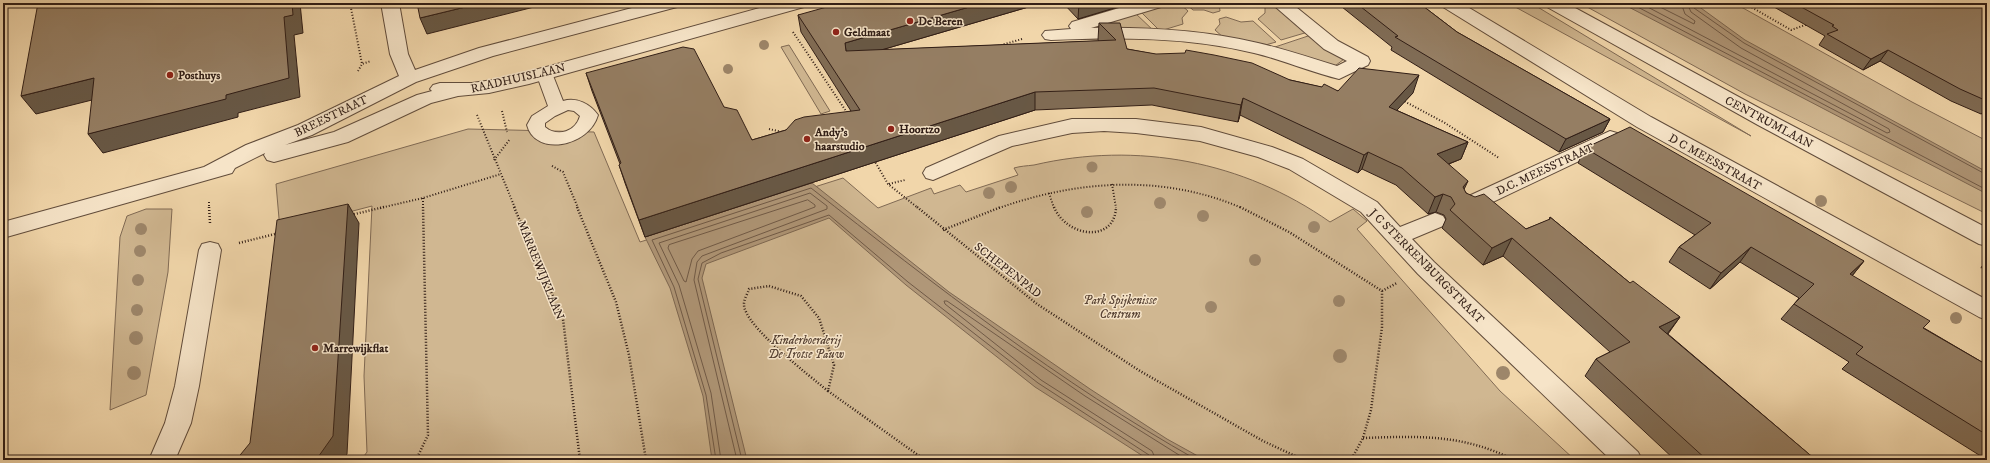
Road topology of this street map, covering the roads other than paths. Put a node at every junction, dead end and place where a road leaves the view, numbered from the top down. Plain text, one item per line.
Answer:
1 (390, 3) edge
2 (671, 3) edge
3 (798, 3) edge
4 (1155, 3) edge
5 (1280, 3) edge
6 (1449, 3) edge
7 (1553, 3) edge
8 (544, 73) junction
9 (409, 78) junction
10 (454, 91) junction
11 (557, 107) dead end
12 (384, 116) junction
13 (1644, 122) junction
14 (211, 172) junction
15 (933, 173) dead end
16 (1468, 205) edge
17 (1435, 221) dead end
18 (3, 230) edge
19 (1398, 238) junction
20 (1987, 238) edge
21 (210, 250) road end
22 (1987, 311) edge
23 (162, 460) edge
24 (1629, 460) edge

1 - 9 street
2 - 9 street
3 - 8 street, RAADHUISLAAN
4 - 5 street
6 - 13 street, D C MEESSTRAAT
7 - 20 street, CENTRUMLAAN
8 - 10 street, RAADHUISLAAN
8 - 11 lane
9 - 10 street, RAADHUISLAAN
9 - 12 street, BREESTRAAT
9 - 14 street, BREESTRAAT
10 - 12 street, BREESTRAAT
12 - 14 street, BREESTRAAT
13 - 16 street, D.C. MEESSTRAAT
13 - 22 street, D C MEESSTRAAT
14 - 18 street, BREESTRAAT
15 - 19 street, J C STERRENBURGSTRAAT
17 - 19 street
19 - 24 street, J C STERRENBURGSTRAAT
21 - 23 street

